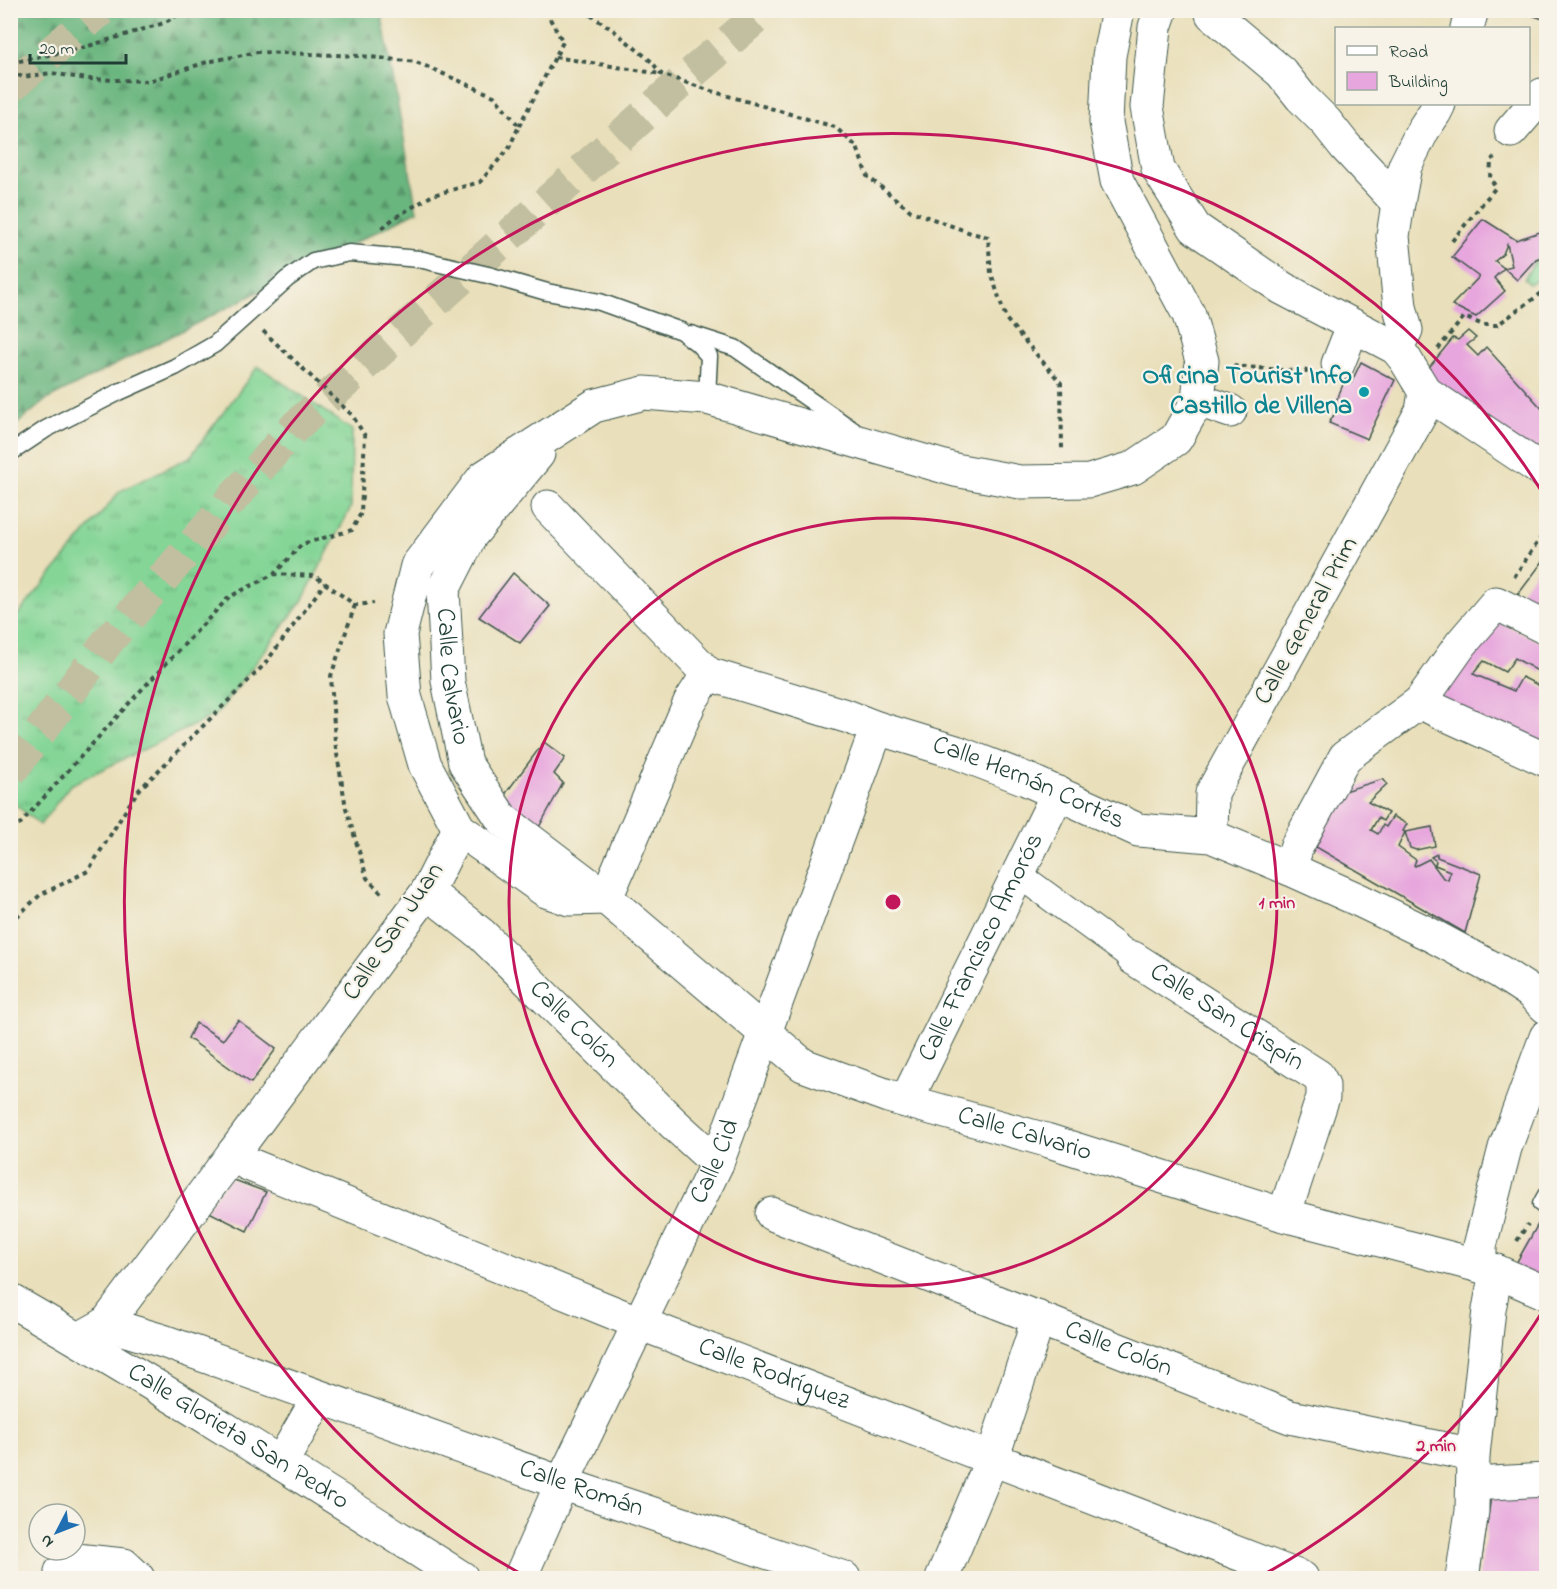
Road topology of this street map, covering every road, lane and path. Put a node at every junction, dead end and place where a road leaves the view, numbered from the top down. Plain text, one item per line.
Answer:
1 (186, 10) edge
2 (545, 10) edge
3 (583, 10) edge
4 (1118, 10) edge
5 (1161, 10) edge
6 (1214, 10) edge
7 (1472, 10) edge
8 (1467, 27) edge
9 (555, 57) junction
10 (10, 63) edge
11 (10, 70) edge
12 (661, 74) junction
13 (1539, 86) edge
14 (1530, 100) edge
15 (1439, 105) edge
16 (1527, 105) edge
17 (519, 126) junction
18 (1511, 131) joint
19 (1398, 202) junction
20 (1452, 241) dead end
21 (349, 253) junction
22 (1546, 290) edge
23 (247, 316) junction
24 (1353, 326) junction
25 (681, 331) junction
26 (1396, 348) junction
27 (1338, 363) joint
28 (1421, 392) junction
29 (707, 398) junction
30 (1198, 400) junction
31 (1230, 411) joint
32 (559, 429) junction
33 (879, 448) junction
34 (10, 453) edge
35 (1546, 473) edge
36 (1064, 481) junction
37 (548, 507) dead end
38 (1546, 530) edge
39 (274, 574) junction
40 (325, 583) junction
41 (408, 601) junction
42 (1496, 603) junction
43 (355, 605) junction
44 (1546, 628) edge
45 (708, 674) junction
46 (1420, 702) junction
47 (877, 728) junction
48 (1546, 760) edge
49 (1058, 793) junction
50 (10, 828) edge
51 (459, 829) junction
52 (1210, 836) junction
53 (1290, 869) junction
54 (1018, 874) junction
55 (427, 891) junction
56 (606, 898) junction
57 (407, 921) junction
58 (10, 923) edge
59 (1133, 958) joint
60 (1546, 1007) edge
61 (765, 1033) junction
62 (1546, 1037) edge
63 (906, 1101) junction
64 (241, 1159) junction
65 (717, 1164) junction
66 (1544, 1199) edge
67 (772, 1214) dead end
68 (1284, 1215) junction
69 (1488, 1268) junction
70 (1546, 1293) edge
71 (10, 1300) edge
72 (1037, 1317) junction
73 (639, 1323) junction
74 (92, 1332) junction
75 (319, 1396) junction
76 (992, 1459) junction
77 (281, 1463) junction
78 (1473, 1470) junction
79 (1546, 1480) edge
80 (562, 1483) junction
81 (63, 1578) edge
82 (138, 1578) edge
83 (462, 1578) edge
84 (520, 1578) edge
85 (844, 1578) edge
86 (942, 1578) edge
87 (1302, 1578) edge
88 (1462, 1578) edge

1 - 10 path
2 - 9 path
3 - 12 path
4 - 30 street
5 - 24 street
6 - 19 street
7 - 8 street
9 - 12 path
9 - 17 path
11 - 17 path
12 - 36 path
13 - 14 street
15 - 19 street
16 - 18 street
17 - 21 path
18 - 20 path
19 - 26 street
21 - 23 lane
21 - 25 lane
22 - 28 path
23 - 34 lane
23 - 39 path
24 - 26 street
24 - 27 street
25 - 29 lane
25 - 33 lane
26 - 28 street
27 - 31 path
28 - 35 street
28 - 52 street, Calle General Prim
29 - 32 street
29 - 33 street
30 - 31 street
30 - 36 street
32 - 41 street
32 - 56 street, Calle Calvario
33 - 36 street
37 - 45 street, Calle Hernán Cortés
38 - 42 path
39 - 40 path
39 - 50 path
40 - 43 path
40 - 58 path
41 - 43 path
41 - 51 street
42 - 44 street
42 - 46 street
43 - 57 path
45 - 47 street, Calle Hernán Cortés
45 - 56 street
46 - 48 street
46 - 53 street
47 - 49 street, Calle Hernán Cortés
47 - 61 street, Calle Cid
49 - 52 street, Calle Hernán Cortés
49 - 54 street, Calle Francisco Amorós
51 - 55 street, Calle San Juan
51 - 56 street
52 - 53 street, Calle Hernán Cortés
53 - 60 street, Calle Hernán Cortés
54 - 59 street, Calle San Crispín
54 - 63 street, Calle Francisco Amorós
55 - 57 street, Calle San Juan
55 - 65 street, Calle Colón
56 - 61 street, Calle Calvario
57 - 64 street, Calle San Juan
59 - 68 street, Calle San Crispín
61 - 63 street, Calle Calvario
61 - 65 street, Calle Cid
62 - 69 street
63 - 68 street, Calle Calvario
64 - 73 street, Calle Rodríguez
64 - 74 street, Calle San Juan
65 - 73 street, Calle Cid
66 - 69 path
67 - 72 street, Calle Colón
68 - 69 street, Calle Calvario
69 - 70 street, Calle Calvario
69 - 78 street
71 - 74 street, Calle Glorieta San Pedro
72 - 76 street
72 - 78 street, Calle Colón
73 - 76 street, Calle Rodríguez
73 - 80 street, Calle Cid
74 - 75 street, Calle Román
74 - 77 street, Calle Glorieta San Pedro
75 - 77 street
75 - 80 street, Calle Román
76 - 86 street
76 - 87 street, Calle Rodríguez
77 - 83 street, Calle Glorieta San Pedro
78 - 79 street, Calle Colón
78 - 88 street
80 - 84 street, Calle Cid
80 - 85 street, Calle Román
81 - 82 street

